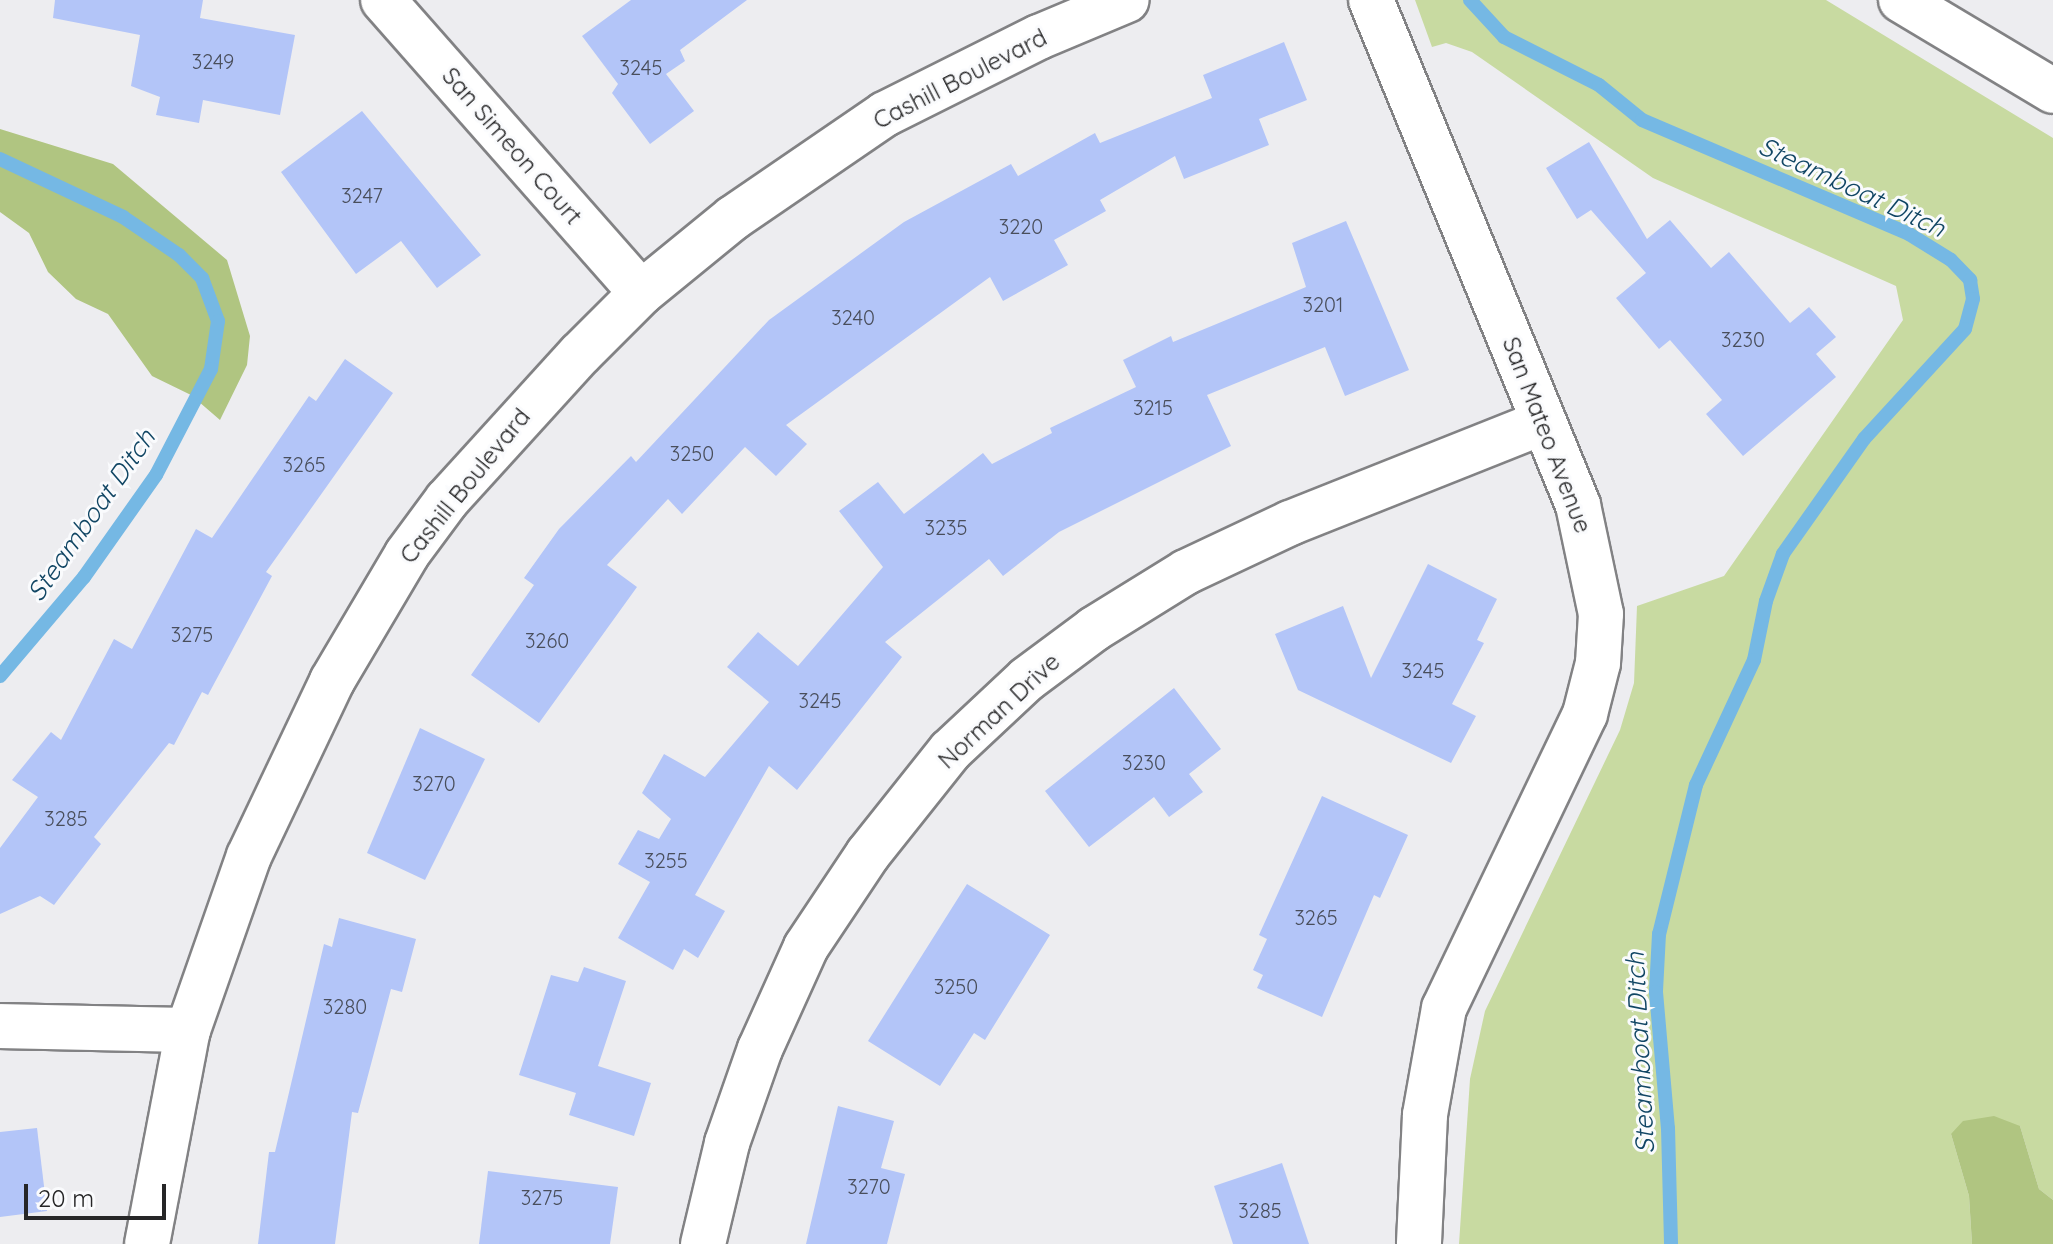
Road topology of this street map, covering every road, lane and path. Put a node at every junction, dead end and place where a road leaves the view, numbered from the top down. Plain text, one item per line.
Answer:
1 (383, 0) edge
2 (1127, 0) edge
3 (1371, 0) edge
4 (1901, 0) edge
5 (2053, 91) edge
6 (641, 293) junction
7 (1544, 422) junction
8 (0, 1026) edge
9 (188, 1030) junction
10 (147, 1244) edge
11 (703, 1244) edge
12 (1419, 1244) edge

1 - 6 street, San Simeon Court
2 - 6 street, Cashill Boulevard
3 - 7 street, San Mateo Avenue
4 - 5 street
6 - 9 street, Cashill Boulevard
7 - 11 street, Norman Drive
7 - 12 street, San Mateo Avenue
8 - 9 street
9 - 10 street, Cashill Boulevard

